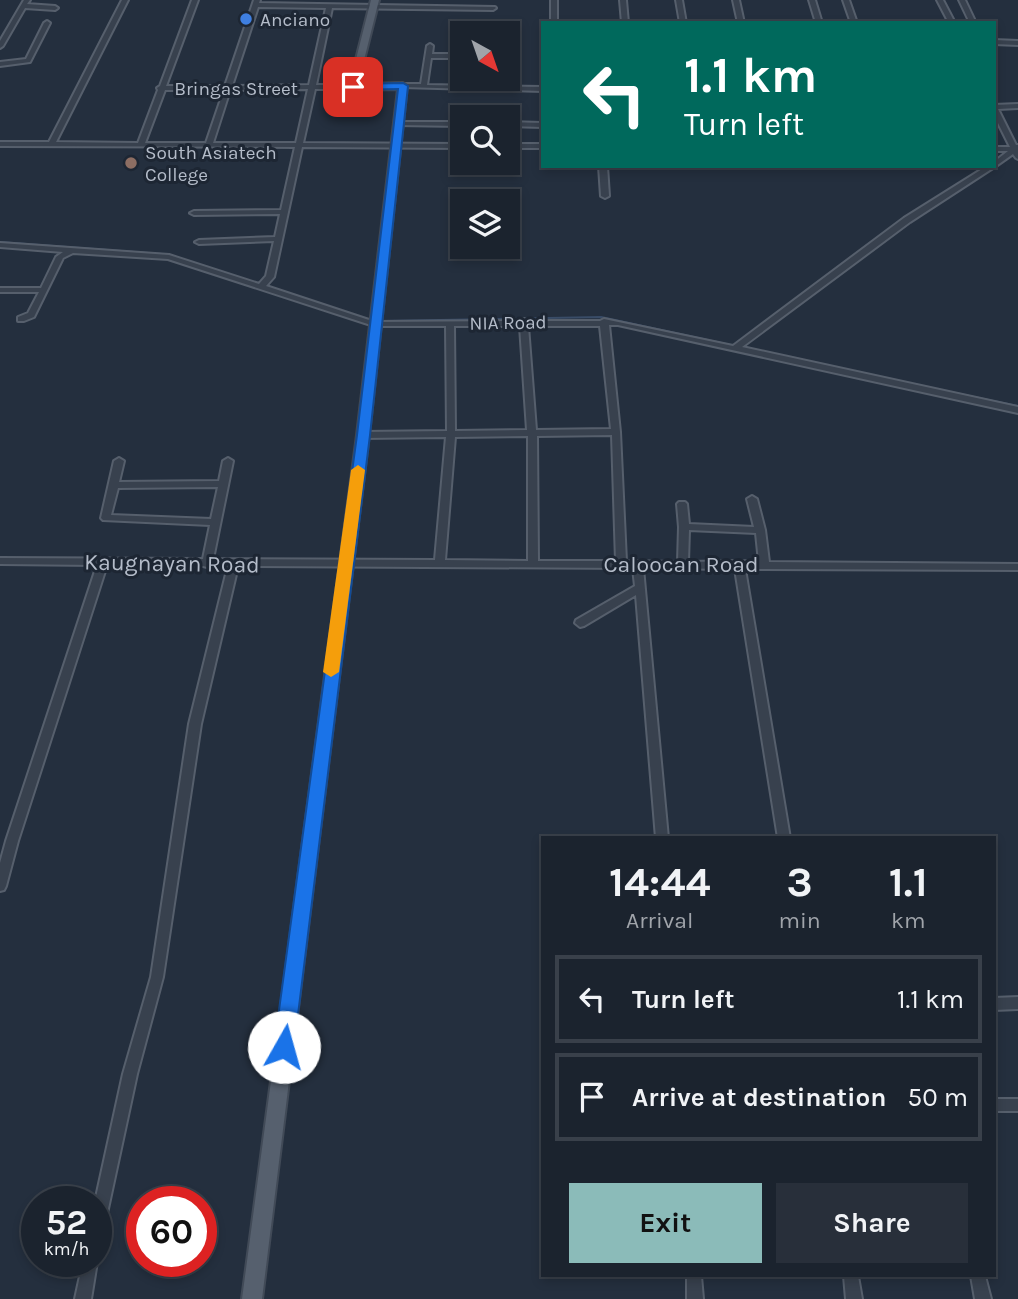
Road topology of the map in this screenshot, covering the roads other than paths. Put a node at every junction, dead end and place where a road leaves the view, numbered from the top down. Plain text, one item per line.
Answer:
1 (125, 0) edge
2 (195, 0) edge
3 (554, 0) edge
4 (623, 0) edge
5 (679, 0) edge
6 (736, 0) edge
7 (811, 0) edge
8 (846, 0) edge
9 (256, 2) edge
10 (374, 2) edge
11 (25, 3) edge
12 (462, 3) edge
13 (942, 3) edge
14 (963, 3) edge
15 (330, 5) junction
16 (55, 8) dead end
17 (493, 8) dead end
18 (554, 21) edge
19 (625, 21) edge
20 (683, 21) edge
21 (741, 21) edge
22 (818, 21) edge
23 (853, 21) edge
24 (951, 21) edge
25 (972, 21) edge
26 (47, 23) dead end
27 (996, 42) edge
28 (1018, 43) edge
29 (0, 46) edge
30 (430, 46) dead end
31 (428, 56) junction
32 (450, 56) edge
33 (0, 64) edge
34 (403, 86) junction
35 (424, 86) junction
36 (311, 87) junction
37 (353, 87) junction
38 (160, 88) junction
39 (228, 88) junction
40 (541, 89) edge
41 (1018, 106) edge
42 (996, 107) edge
43 (996, 111) edge
44 (398, 124) junction
45 (450, 124) edge
46 (520, 124) edge
47 (541, 125) edge
48 (0, 144) edge
49 (298, 144) junction
50 (51, 145) junction
51 (141, 145) junction
52 (396, 145) junction
53 (208, 146) junction
54 (450, 146) edge
55 (520, 146) edge
56 (541, 146) edge
57 (996, 149) edge
58 (1017, 151) edge
59 (996, 163) edge
60 (603, 168) edge
61 (988, 168) edge
62 (605, 196) dead end
63 (284, 212) junction
64 (194, 213) dead end
65 (278, 239) junction
66 (199, 242) dead end
67 (0, 245) edge
68 (75, 249) junction
69 (263, 285) junction
70 (0, 290) edge
71 (44, 290) junction
72 (22, 319) dead end
73 (524, 321) junction
74 (604, 321) junction
75 (450, 323) junction
76 (374, 324) junction
77 (734, 349) junction
78 (1018, 410) edge
79 (616, 432) junction
80 (451, 433) junction
81 (532, 433) junction
82 (363, 435) junction
83 (120, 461) dead end
84 (228, 461) dead end
85 (223, 484) junction
86 (113, 485) junction
87 (752, 499) dead end
88 (682, 504) dead end
89 (216, 522) junction
90 (684, 527) junction
91 (760, 530) junction
92 (0, 561) edge
93 (103, 562) junction
94 (621, 563) junction
95 (208, 564) junction
96 (233, 564) junction
97 (440, 564) junction
98 (533, 564) junction
99 (739, 564) junction
100 (764, 564) junction
101 (344, 565) junction
102 (638, 565) junction
103 (683, 565) junction
104 (1018, 566) edge
105 (640, 588) junction
106 (580, 623) dead end
107 (662, 836) edge
108 (784, 836) edge
109 (0, 886) edge
110 (1018, 1003) edge
111 (996, 1004) edge
112 (996, 1105) edge
113 (1018, 1105) edge
114 (106, 1186) edge
115 (87, 1277) edge
116 (694, 1277) edge
117 (851, 1277) edge
118 (978, 1277) edge
119 (83, 1299) edge
120 (252, 1299) edge
121 (695, 1299) edge
122 (854, 1299) edge
123 (983, 1299) edge

1 - 50 street
2 - 38 street
3 - 18 street
4 - 19 street
5 - 20 street
6 - 21 street
7 - 22 street
8 - 23 street
9 - 15 street
9 - 39 street
10 - 12 street
10 - 15 street
10 - 37 main road
11 - 16 street
11 - 29 street
12 - 17 street
13 - 14 street
13 - 24 street
14 - 25 street
15 - 36 street
26 - 33 street
27 - 28 street
30 - 31 street
31 - 32 street
31 - 35 street
34 - 35 street
34 - 37 main road
34 - 44 main road
35 - 40 street
36 - 37 street, Bringas Street
36 - 39 street, Bringas Street
36 - 49 street
38 - 39 street, Bringas Street
38 - 51 street
39 - 53 street
41 - 42 street
43 - 58 street
44 - 45 street
44 - 52 main road
46 - 47 street
48 - 50 street
49 - 52 street
49 - 53 street
49 - 63 street
50 - 51 street
51 - 53 street
52 - 54 street
52 - 76 main road
55 - 56 street
57 - 58 street
58 - 59 street
60 - 62 street
61 - 77 street
63 - 64 street
63 - 65 street
65 - 66 street
65 - 69 street
67 - 68 street, NIA Road
68 - 69 street, NIA Road
68 - 71 street
69 - 76 street, NIA Road
70 - 71 street
71 - 72 street
73 - 74 street, NIA Road
73 - 75 street, NIA Road
73 - 81 street
74 - 77 street, NIA Road
74 - 79 street
75 - 76 street, NIA Road
75 - 80 street
76 - 82 main road
77 - 78 street, NIA Road
79 - 81 street
79 - 94 street
80 - 81 street
80 - 82 street
80 - 97 street
81 - 98 street
82 - 101 main road
83 - 86 street
84 - 85 street
85 - 86 street
85 - 89 street
86 - 89 street
87 - 91 street
88 - 90 street
89 - 95 street
90 - 91 street
90 - 103 street
91 - 100 street
92 - 93 street, Kaugnayan Road
93 - 95 street, Kaugnayan Road
93 - 109 street
94 - 98 street, Caloocan Road
94 - 102 street, Caloocan Road
95 - 96 street, Kaugnayan Road
96 - 101 street, Kaugnayan Road
96 - 114 street
97 - 98 street, Caloocan Road
97 - 101 street, Caloocan Road
99 - 100 street, Caloocan Road
99 - 103 street, Caloocan Road
99 - 108 street
100 - 104 street, Caloocan Road
101 - 120 main road
102 - 103 street, Caloocan Road
102 - 105 street
105 - 106 street
105 - 107 street
110 - 111 street
112 - 113 street
115 - 119 street
116 - 121 street
117 - 122 street
118 - 123 street

